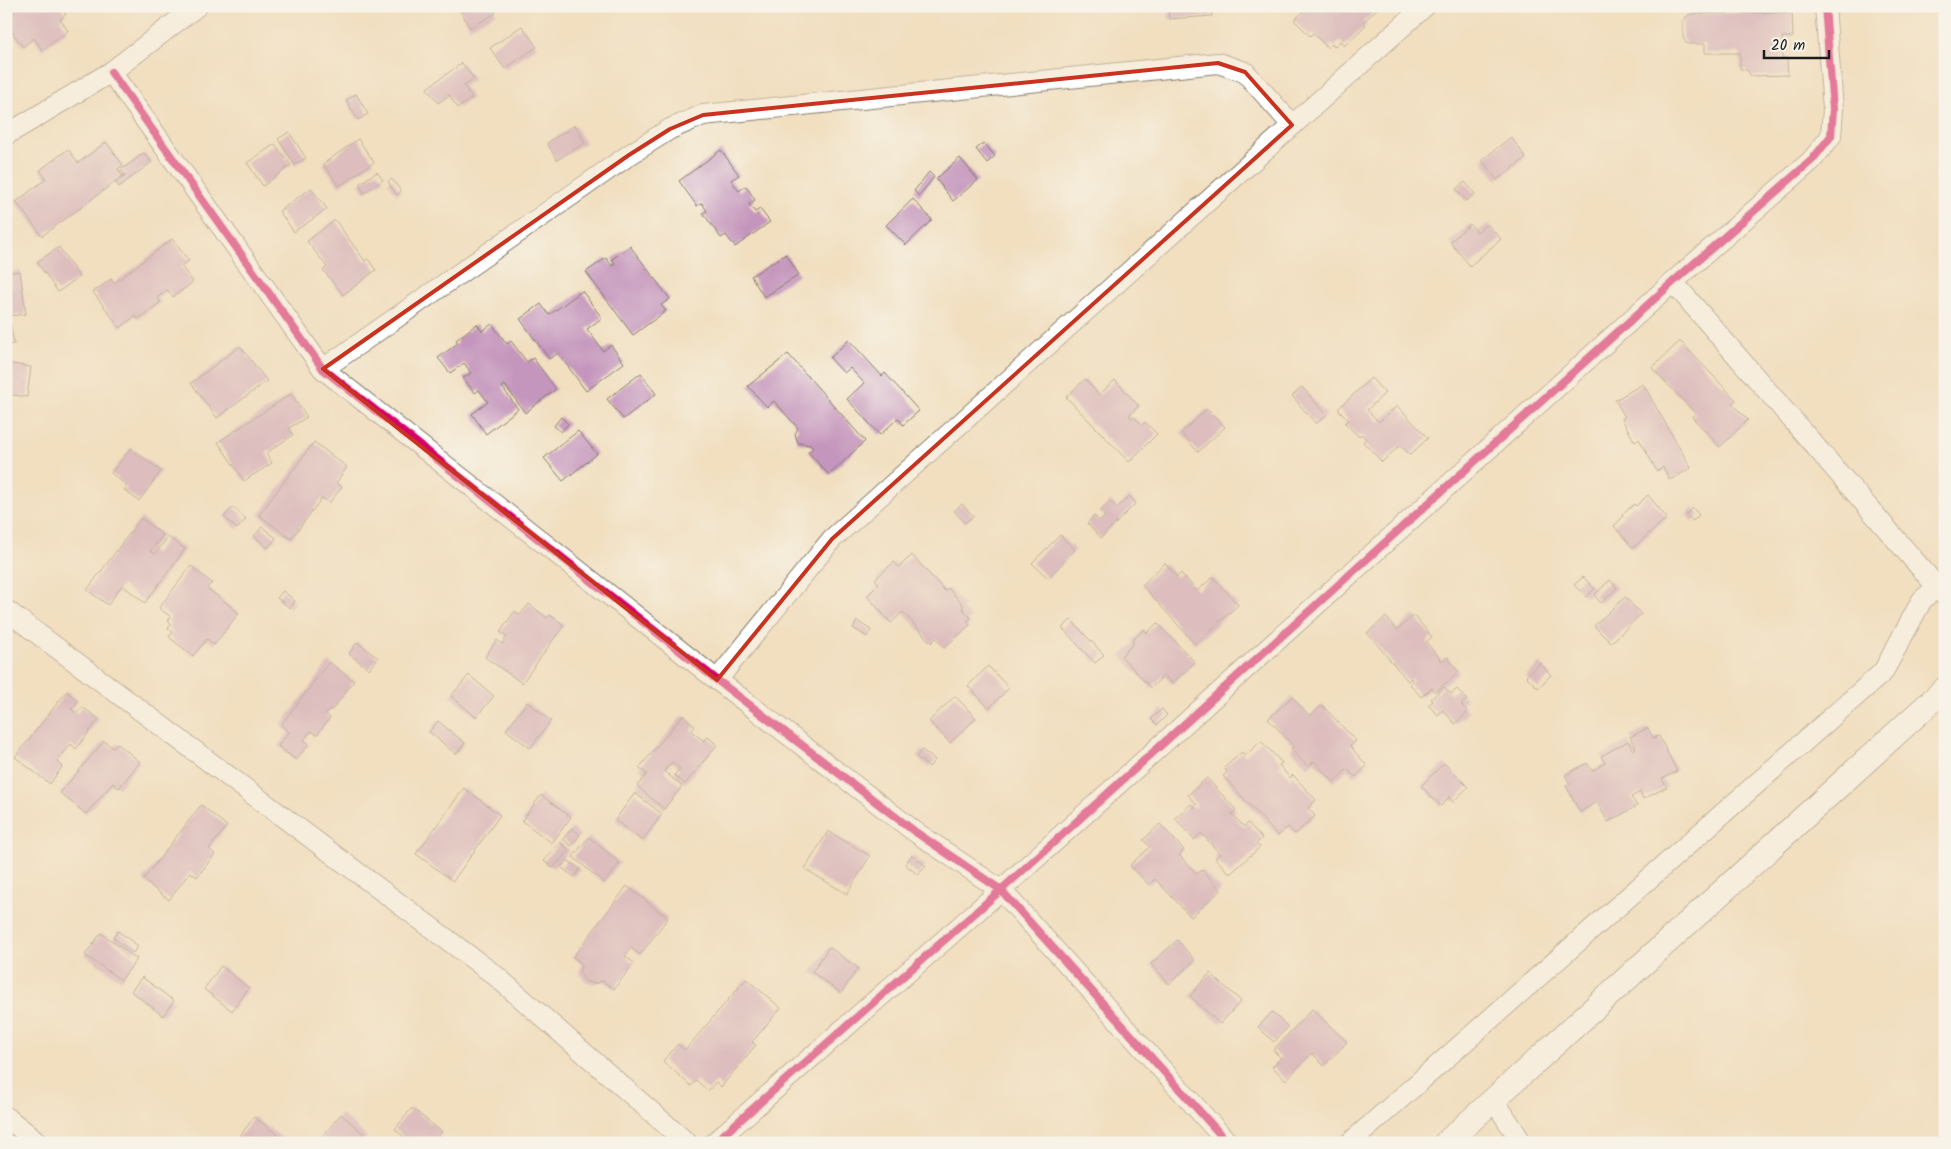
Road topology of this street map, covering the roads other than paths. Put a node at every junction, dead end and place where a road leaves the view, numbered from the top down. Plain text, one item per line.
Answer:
1 (196, 6) edge
2 (1425, 6) edge
3 (1825, 6) edge
4 (111, 72) junction
5 (1292, 125) junction
6 (6, 135) edge
7 (1673, 282) junction
8 (323, 369) junction
9 (1941, 592) edge
10 (6, 610) edge
11 (717, 680) junction
12 (1945, 689) edge
13 (1001, 890) junction
14 (1494, 1100) junction
15 (6, 1117) edge
16 (40, 1143) edge
17 (687, 1143) edge
18 (714, 1143) edge
19 (1228, 1143) edge
20 (1350, 1143) edge
21 (1446, 1143) edge
22 (1522, 1143) edge

1 - 4 street
2 - 5 street
3 - 7 street
4 - 6 street
4 - 8 street
5 - 8 street
5 - 11 street
7 - 9 street
7 - 13 street
8 - 11 street
9 - 20 street
10 - 17 street
11 - 13 street
12 - 14 street
13 - 18 street
13 - 19 street
14 - 21 street
14 - 22 street
15 - 16 street

